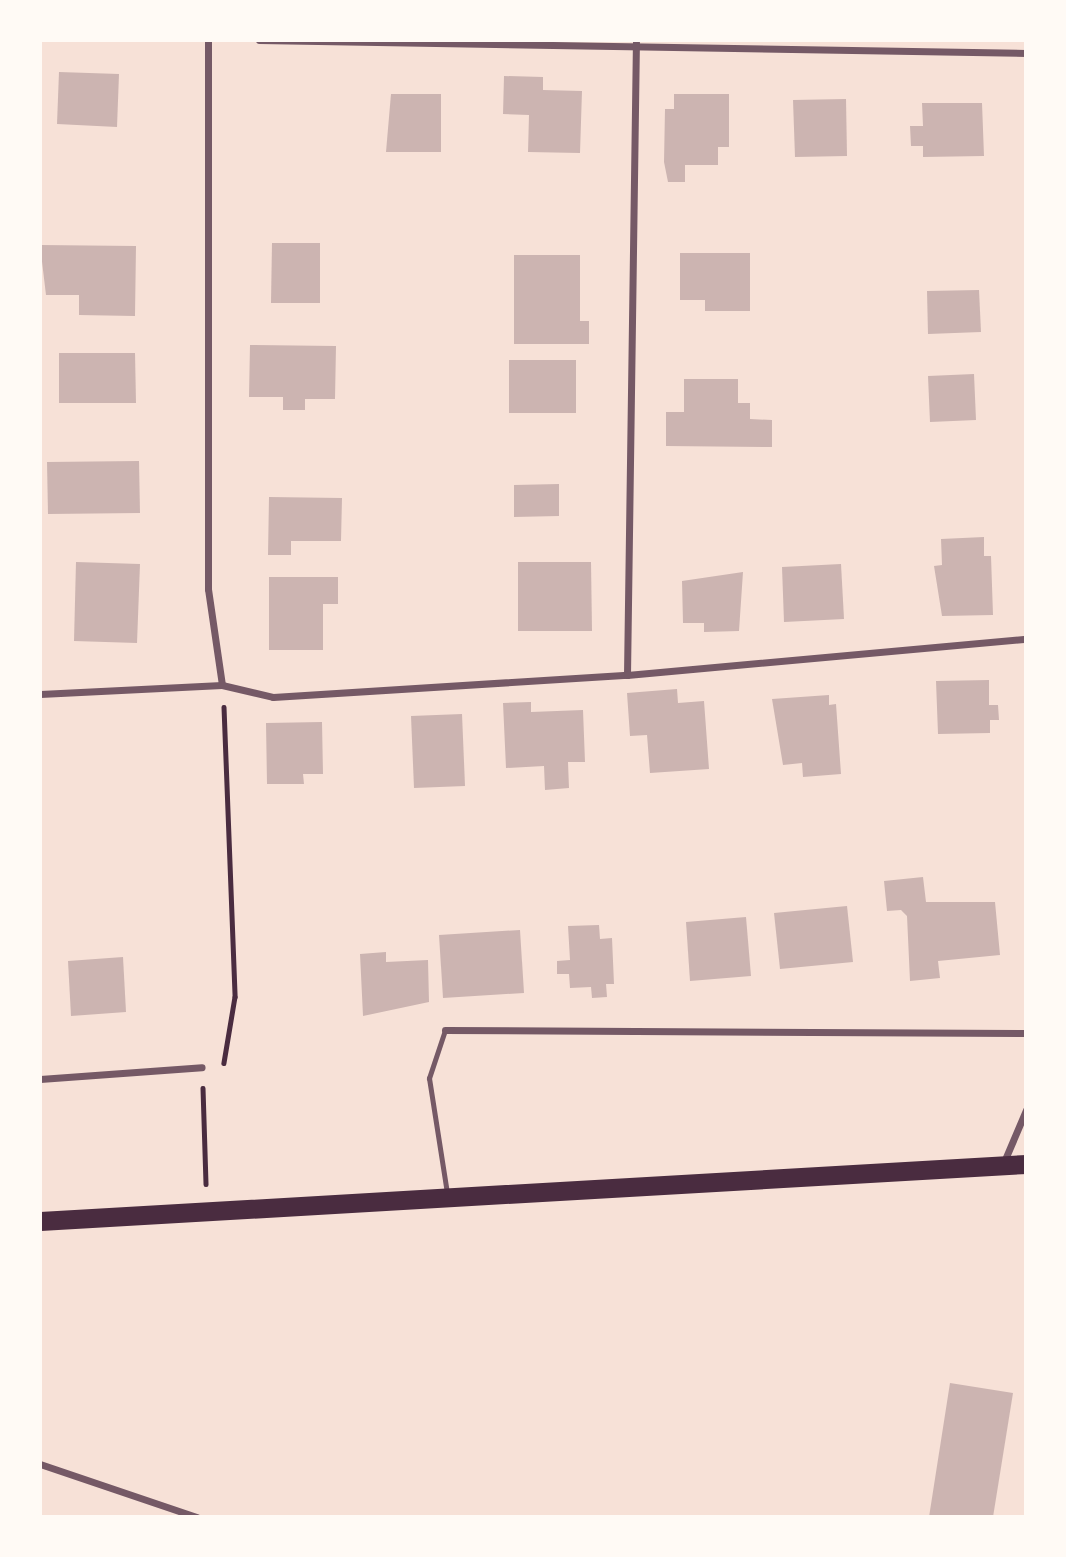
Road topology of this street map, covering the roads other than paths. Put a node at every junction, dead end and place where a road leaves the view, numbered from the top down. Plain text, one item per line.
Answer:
1 (208, 40) edge
2 (259, 40) edge
3 (636, 42) edge
4 (1026, 53) edge
5 (1026, 639) edge
6 (628, 675) junction
7 (222, 685) junction
8 (40, 694) edge
9 (445, 1030) joint
10 (1026, 1033) edge
11 (202, 1067) road end
12 (40, 1079) edge
13 (1026, 1110) edge
14 (1026, 1164) edge
15 (1003, 1165) junction
16 (447, 1196) junction
17 (40, 1221) edge
18 (40, 1464) edge
19 (197, 1517) edge

1 - 7 street
2 - 3 street
3 - 4 street
3 - 6 street
5 - 6 street
6 - 7 street
7 - 8 street
9 - 10 street
9 - 16 lane
11 - 12 street
13 - 15 street
14 - 15 highway
15 - 16 highway
16 - 17 highway
18 - 19 street

